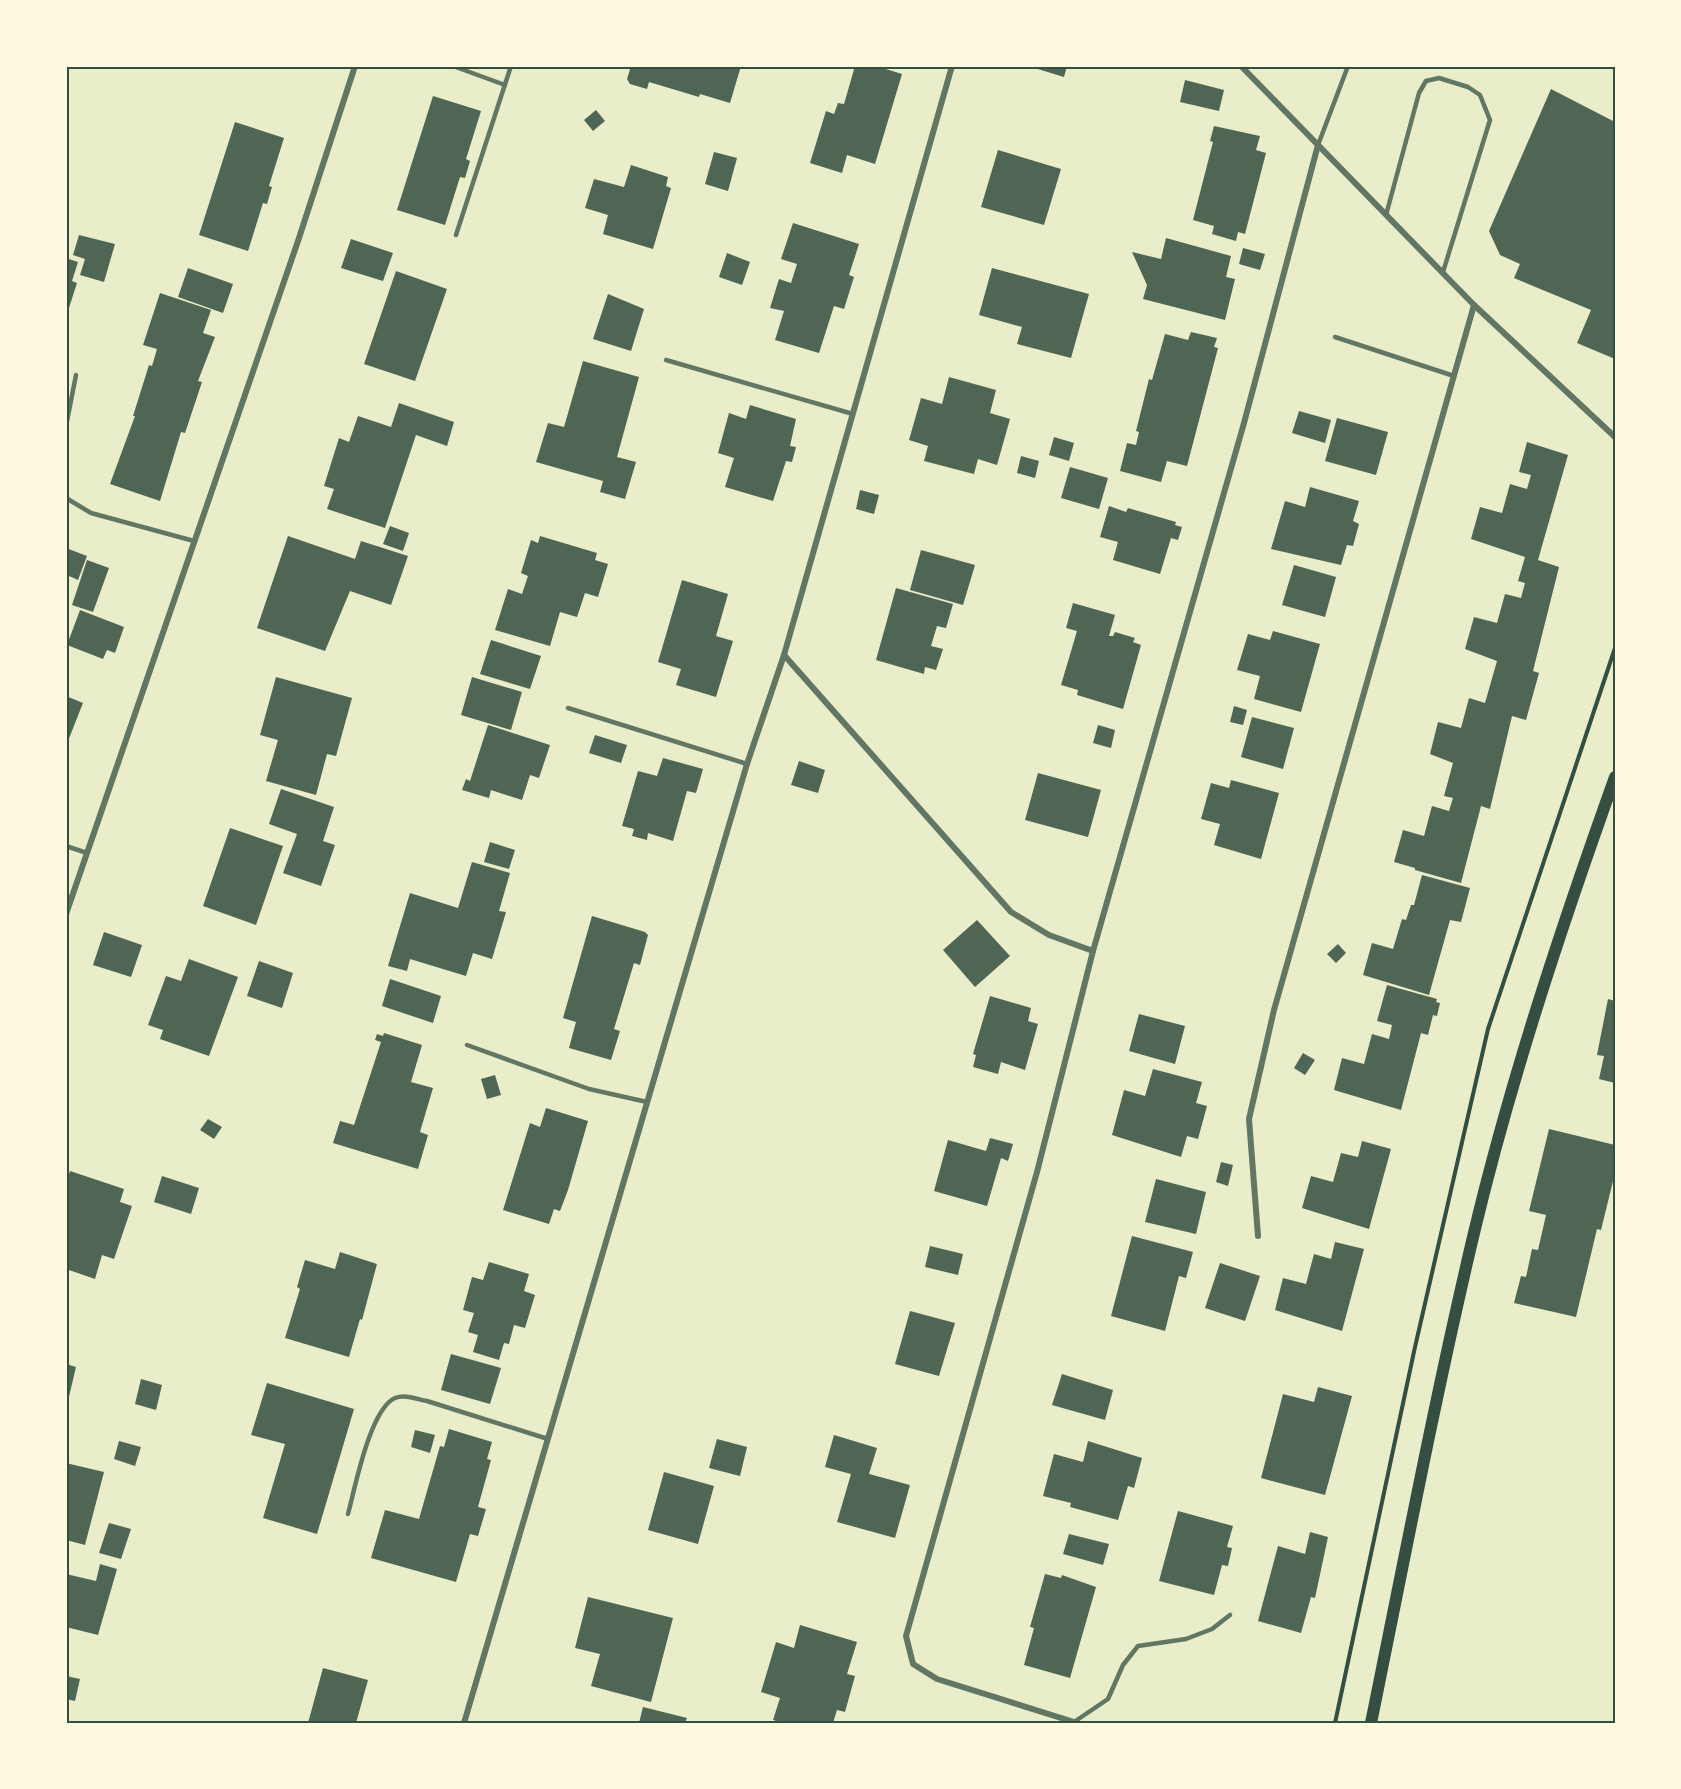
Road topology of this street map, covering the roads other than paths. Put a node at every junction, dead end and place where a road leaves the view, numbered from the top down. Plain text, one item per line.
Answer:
1 (355, 66) edge
2 (453, 66) edge
3 (511, 66) edge
4 (951, 66) edge
5 (1241, 66) edge
6 (1348, 66) edge
7 (505, 85) junction
8 (1318, 145) junction
9 (1386, 215) junction
10 (456, 235) dead end
11 (1443, 272) junction
12 (1474, 305) junction
13 (1335, 338) dead end
14 (666, 360) dead end
15 (76, 375) dead end
16 (1454, 376) junction
17 (853, 414) junction
18 (66, 426) edge
19 (1615, 437) edge
20 (66, 498) edge
21 (194, 541) junction
22 (784, 655) junction
23 (568, 708) dead end
24 (747, 765) junction
25 (1615, 777) edge
26 (66, 846) edge
27 (87, 853) junction
28 (66, 914) edge
29 (1092, 951) junction
30 (467, 1045) dead end
31 (647, 1102) junction
32 (1258, 1236) dead end
33 (548, 1439) junction
34 (348, 1514) dead end
35 (1230, 1615) dead end
36 (1074, 1722) edge
37 (464, 1723) edge
38 (1371, 1723) edge

1 - 21 street
2 - 7 lane
3 - 7 lane
4 - 17 street
5 - 8 street
6 - 8 lane
7 - 10 lane
8 - 9 street
8 - 29 street
9 - 11 street
9 - 11 lane
11 - 12 street
12 - 16 street
12 - 19 street
13 - 16 lane
14 - 17 lane
15 - 18 lane
16 - 32 street
17 - 22 street
20 - 21 lane
21 - 27 street
22 - 24 street
22 - 29 street
23 - 24 lane
24 - 31 street
25 - 38 main road
26 - 27 lane
27 - 28 street
29 - 36 street
30 - 31 lane
31 - 33 street
33 - 34 lane
33 - 37 street
35 - 36 lane

